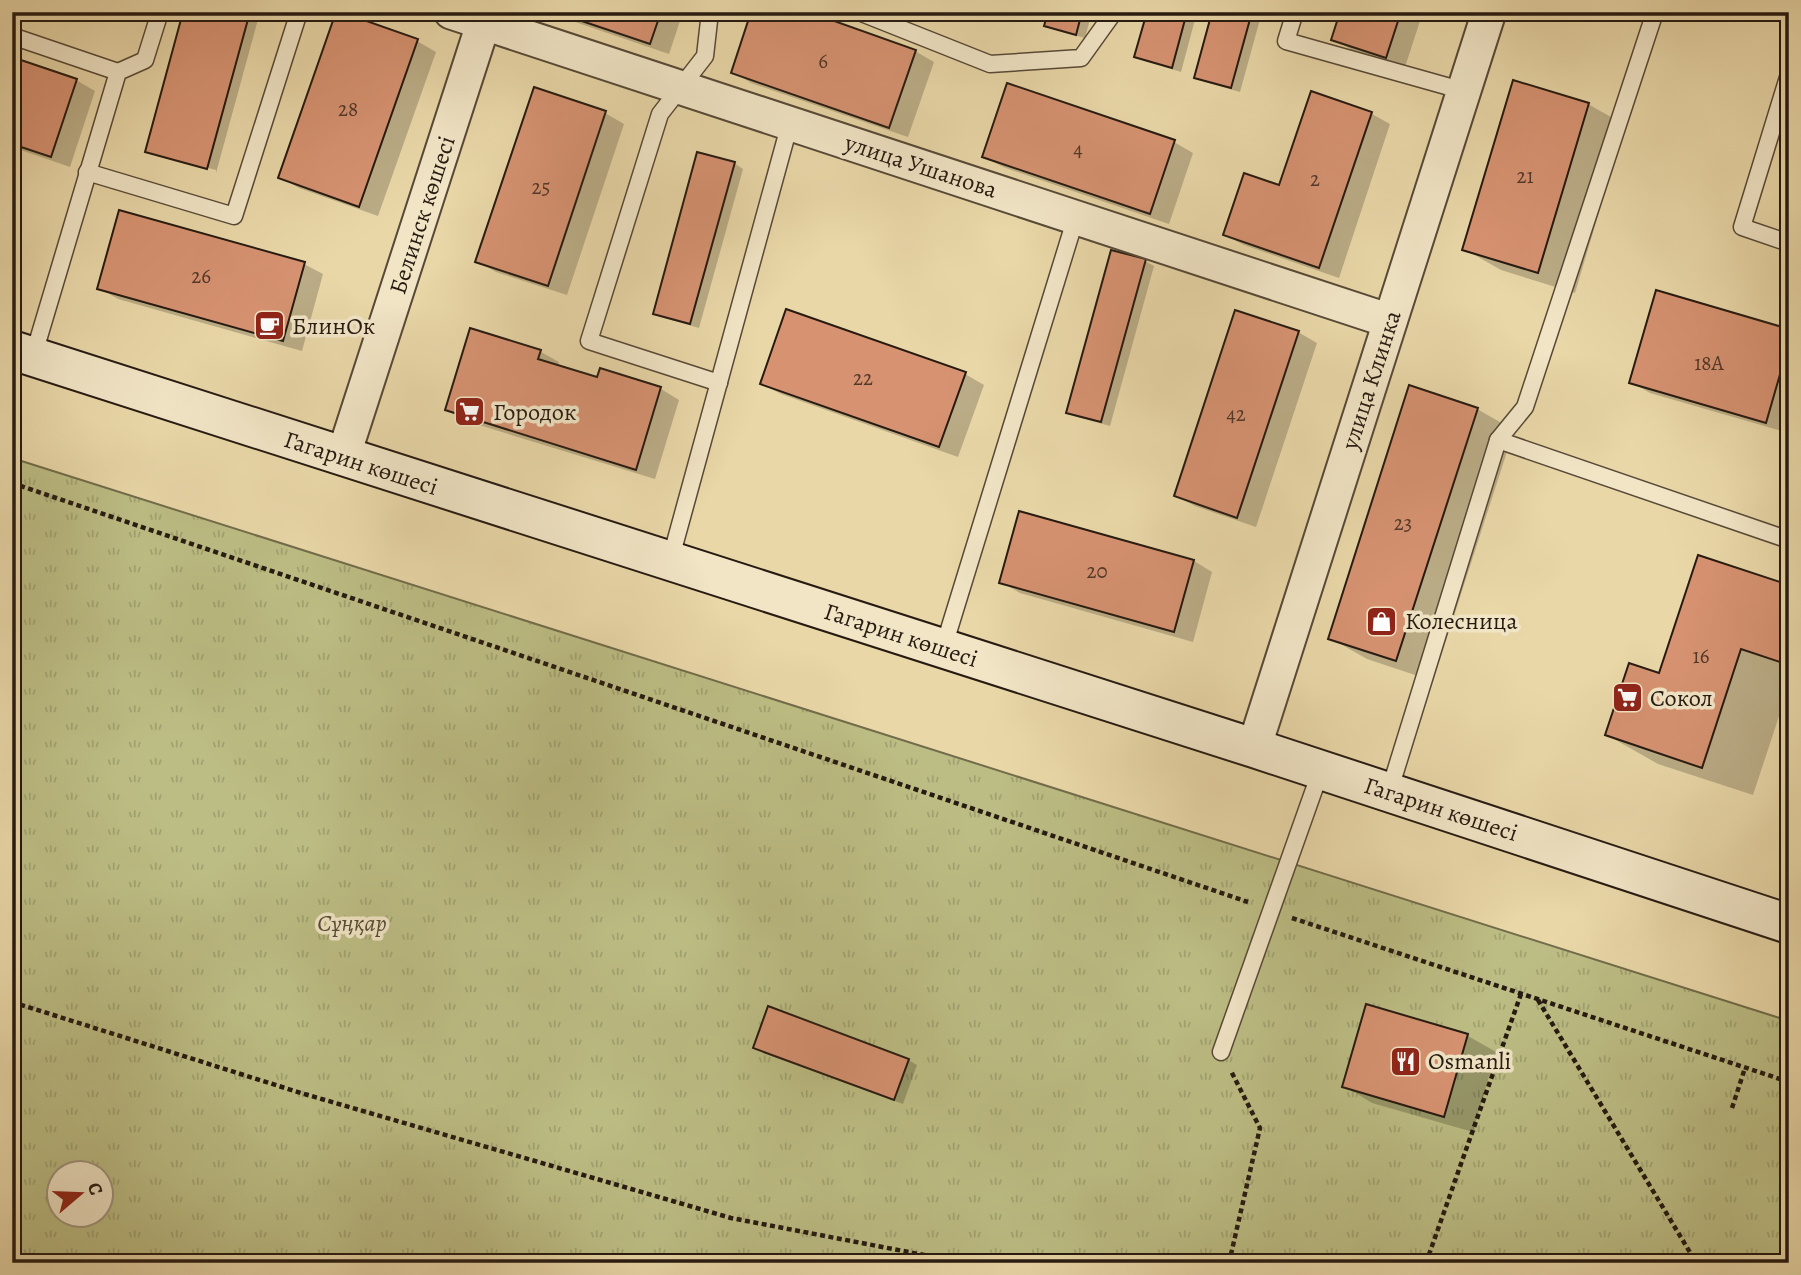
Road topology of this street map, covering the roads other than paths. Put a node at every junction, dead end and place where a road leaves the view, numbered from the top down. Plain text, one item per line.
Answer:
1 (160, 12) edge
2 (299, 12) edge
3 (451, 12) edge
4 (710, 12) edge
5 (859, 12) edge
6 (1114, 12) edge
7 (1295, 12) edge
8 (1489, 12) edge
9 (1655, 12) edge
10 (486, 18) edge
11 (12, 36) edge
12 (118, 72) junction
13 (1789, 74) edge
14 (681, 88) junction
15 (1464, 90) junction
16 (790, 123) junction
17 (87, 172) junction
18 (1076, 218) junction
19 (1789, 243) edge
20 (1390, 321) junction
21 (22, 354) edge
22 (719, 383) junction
23 (1498, 440) junction
24 (343, 457) junction
25 (1789, 540) edge
26 (670, 561) junction
27 (943, 649) junction
28 (1254, 748) junction
29 (1321, 770) junction
30 (1389, 792) junction
31 (1789, 924) edge
32 (1221, 1052) road end

1 - 12 lane
2 - 17 lane
3 - 10 street, улица Ушанова
4 - 14 lane
5 - 6 lane
7 - 15 lane
8 - 15 street, улица Клинка
9 - 23 lane
10 - 14 street, улица Ушанова
10 - 24 street, Белинск көшесі
11 - 12 lane
12 - 17 lane
13 - 19 lane
14 - 16 street, улица Ушанова
14 - 22 lane
15 - 20 street, улица Клинка
16 - 18 street, улица Ушанова
16 - 22 lane
17 - 21 lane
18 - 20 street, улица Ушанова
18 - 27 lane
20 - 28 street, улица Клинка
21 - 24 street, Гагарин көшесі
22 - 26 lane
23 - 25 lane
23 - 30 lane
24 - 26 street, Гагарин көшесі
26 - 27 street, Гагарин көшесі
27 - 28 street, Гагарин көшесі
28 - 29 street, Гагарин көшесі
29 - 30 street, Гагарин көшесі
29 - 32 lane
30 - 31 street, Гагарин көшесі

